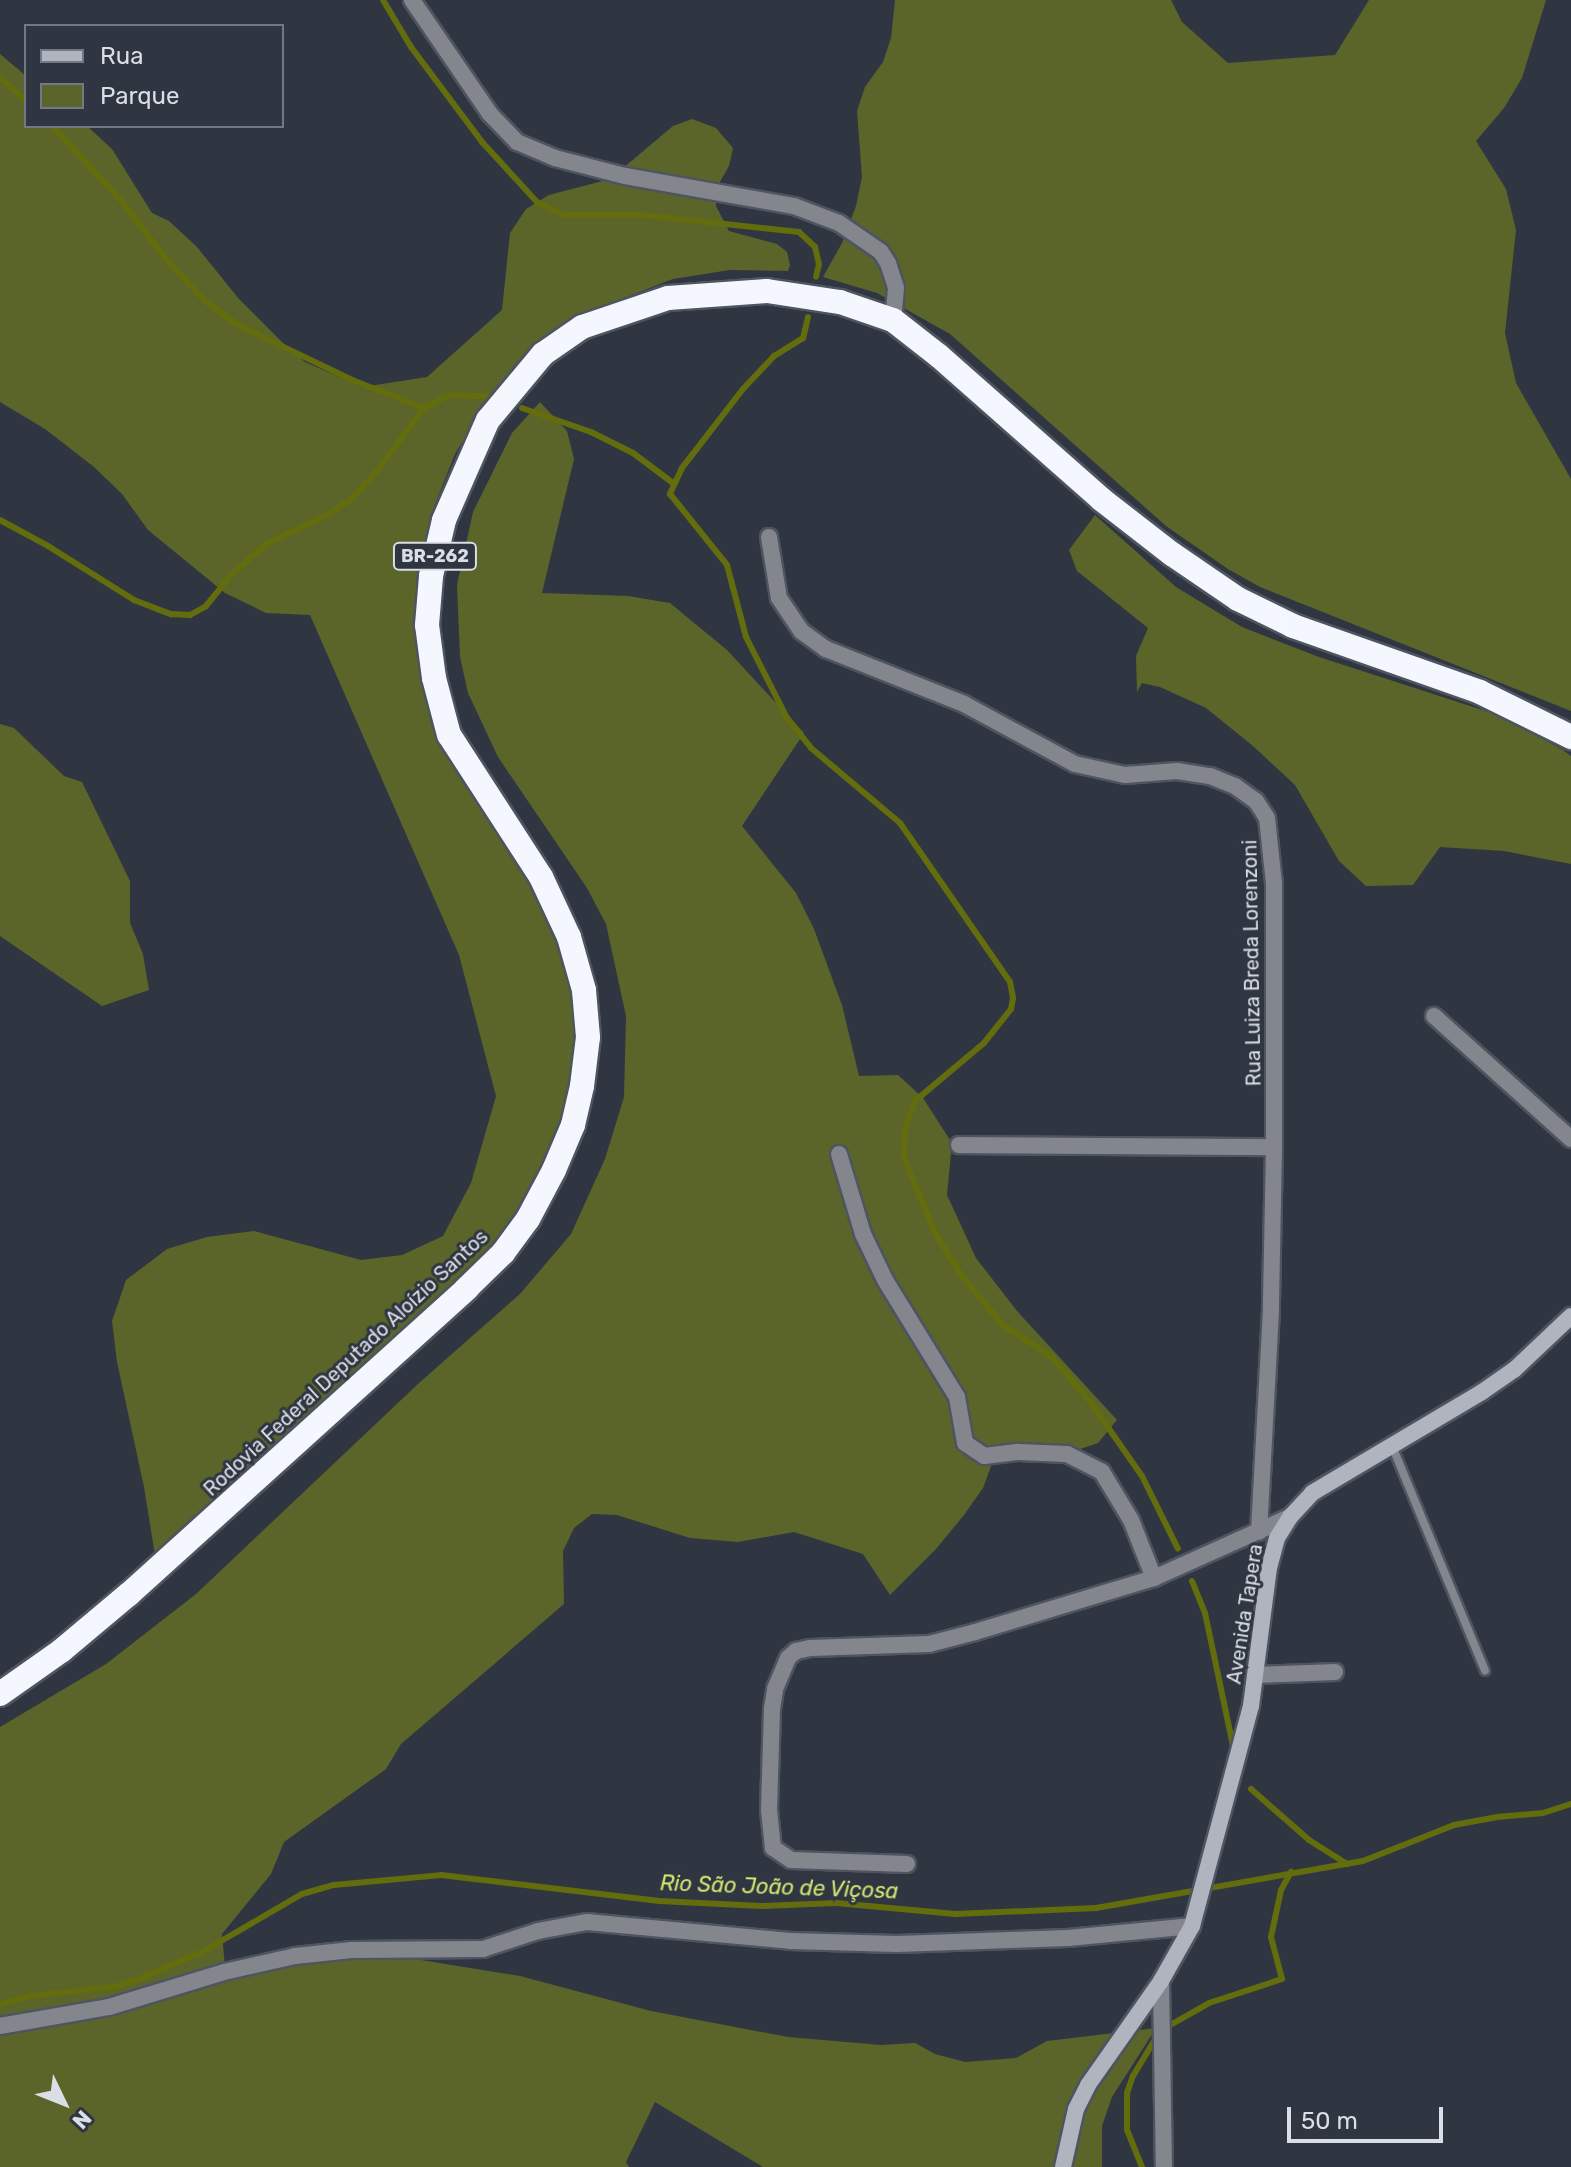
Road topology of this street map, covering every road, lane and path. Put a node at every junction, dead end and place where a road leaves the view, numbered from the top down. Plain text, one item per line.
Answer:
1 (412, 0) edge
2 (893, 320) junction
3 (769, 537) dead end
4 (1571, 737) edge
5 (1434, 1016) dead end
6 (1571, 1139) edge
7 (959, 1145) dead end
8 (1274, 1147) junction
9 (839, 1154) dead end
10 (1571, 1316) edge
11 (1391, 1445) junction
12 (1290, 1517) junction
13 (1259, 1532) junction
14 (1154, 1578) junction
15 (1485, 1670) dead end
16 (1335, 1672) dead end
17 (1256, 1675) junction
18 (8, 1689) edge
19 (907, 1864) dead end
20 (1194, 1919) junction
21 (1161, 1981) junction
22 (0, 2026) edge
23 (1063, 2167) edge
24 (1164, 2167) edge

1 - 2 street
2 - 4 highway, Rodovia Federal Deputado Aloízio Santos / BR-262
2 - 18 highway, Rodovia Federal Deputado Aloízio Santos / BR-262
3 - 8 street, Rua Luiza Breda Lorenzoni
5 - 6 street
7 - 8 street
8 - 13 street, Rua Luiza Breda Lorenzoni
9 - 14 street
10 - 11 street, Avenida Tapera
11 - 12 street, Avenida Tapera
11 - 15 lane
12 - 13 street
12 - 17 street, Avenida Tapera
13 - 14 street
14 - 19 street
16 - 17 street
17 - 20 street, Avenida Tapera
20 - 21 street, Avenida Tapera
20 - 22 street
21 - 23 street, Avenida Tapera
21 - 24 street

